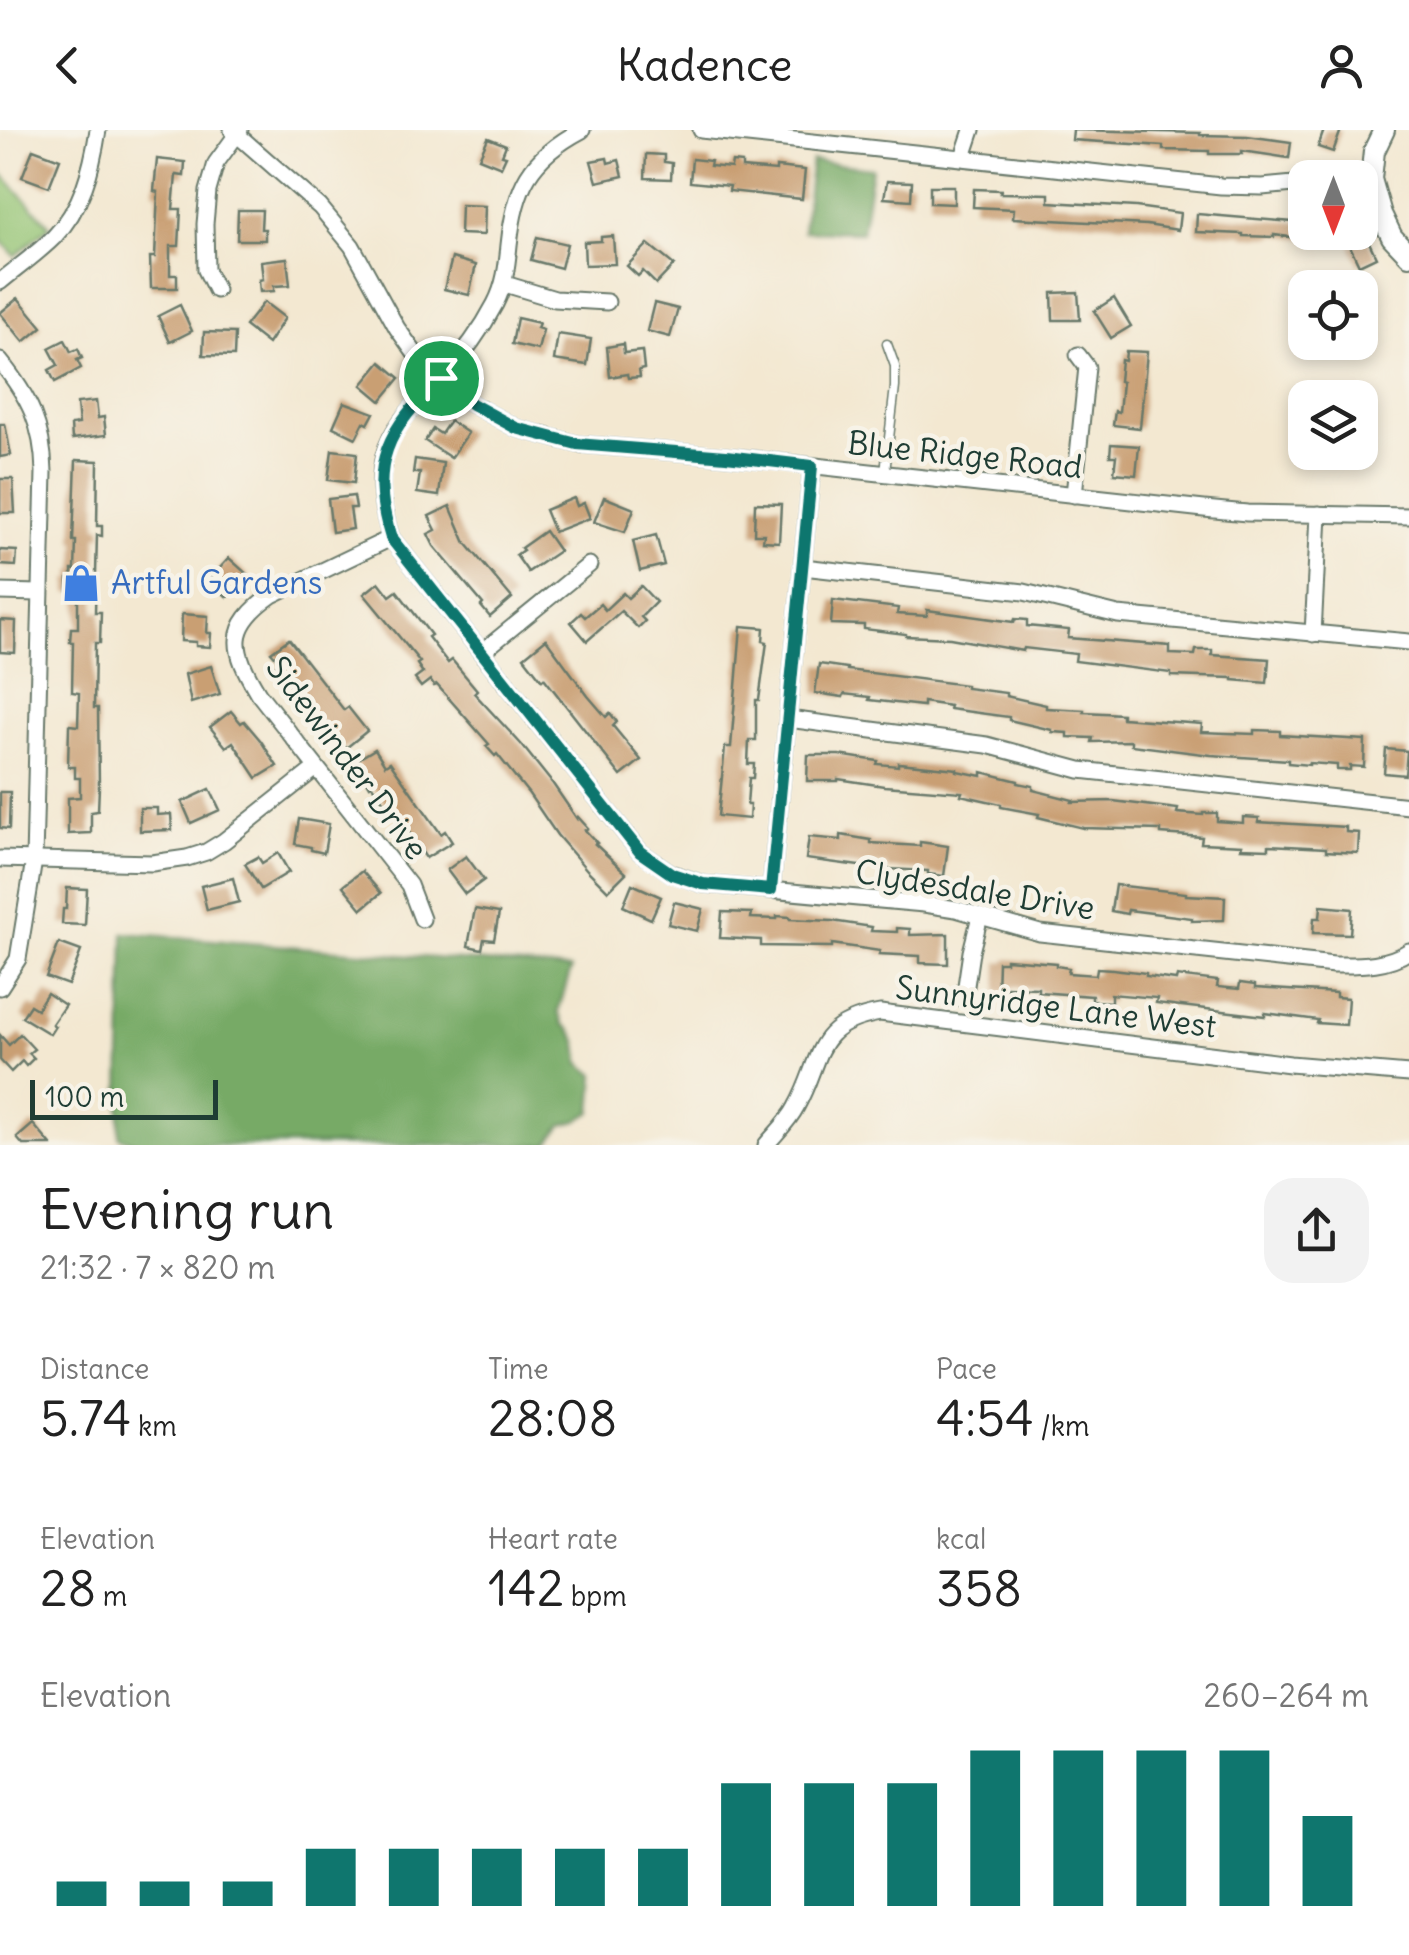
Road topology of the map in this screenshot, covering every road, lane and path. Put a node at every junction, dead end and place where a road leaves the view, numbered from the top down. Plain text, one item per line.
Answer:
1 (98, 130) edge
2 (581, 130) edge
3 (701, 130) edge
4 (972, 130) edge
5 (1384, 130) edge
6 (236, 131) edge
7 (963, 157) junction
8 (1371, 160) edge
9 (1288, 184) edge
10 (1378, 207) edge
11 (1409, 254) edge
12 (0, 282) edge
13 (505, 284) junction
14 (216, 290) dead end
15 (607, 302) dead end
16 (887, 344) dead end
17 (1078, 355) dead end
18 (0, 361) edge
19 (441, 378) junction
20 (812, 466) junction
21 (885, 474) junction
22 (1074, 495) junction
23 (1319, 514) junction
24 (1409, 516) edge
25 (391, 538) junction
26 (589, 566) dead end
27 (803, 567) junction
28 (0, 592) edge
29 (39, 593) junction
30 (1313, 634) junction
31 (1409, 642) edge
32 (482, 652) junction
33 (788, 719) junction
34 (316, 768) junction
35 (1409, 806) edge
36 (0, 859) edge
37 (34, 860) junction
38 (771, 890) junction
39 (980, 916) junction
40 (422, 918) dead end
41 (1409, 951) edge
42 (0, 987) edge
43 (964, 999) dead end
44 (1409, 1074) edge
45 (766, 1145) edge

1 - 12 street
2 - 13 street
3 - 7 street
4 - 7 street
5 - 8 street
6 - 14 street
6 - 19 street, Blue Ridge Road
7 - 9 street
10 - 11 street
13 - 15 street
13 - 19 street, Clydesdale Drive
16 - 21 lane
17 - 22 street
18 - 29 street
19 - 20 street, Blue Ridge Road
19 - 25 street, Clydesdale Drive
20 - 21 street, Blue Ridge Road
20 - 27 street
21 - 22 street, Blue Ridge Road
22 - 23 street, Blue Ridge Road
23 - 24 street, Blue Ridge Road
23 - 30 street
25 - 32 street, Clydesdale Drive
25 - 34 street, Sidewinder Drive
26 - 32 street
27 - 30 street
27 - 33 street
28 - 29 street
29 - 37 street
30 - 31 street
32 - 38 street, Clydesdale Drive
33 - 35 street
33 - 38 street
34 - 37 street
34 - 40 street, Sidewinder Drive
36 - 37 street
37 - 42 street
38 - 39 street, Clydesdale Drive
39 - 41 street, Clydesdale Drive
39 - 43 street
44 - 45 street, Sunnyridge Lane West

